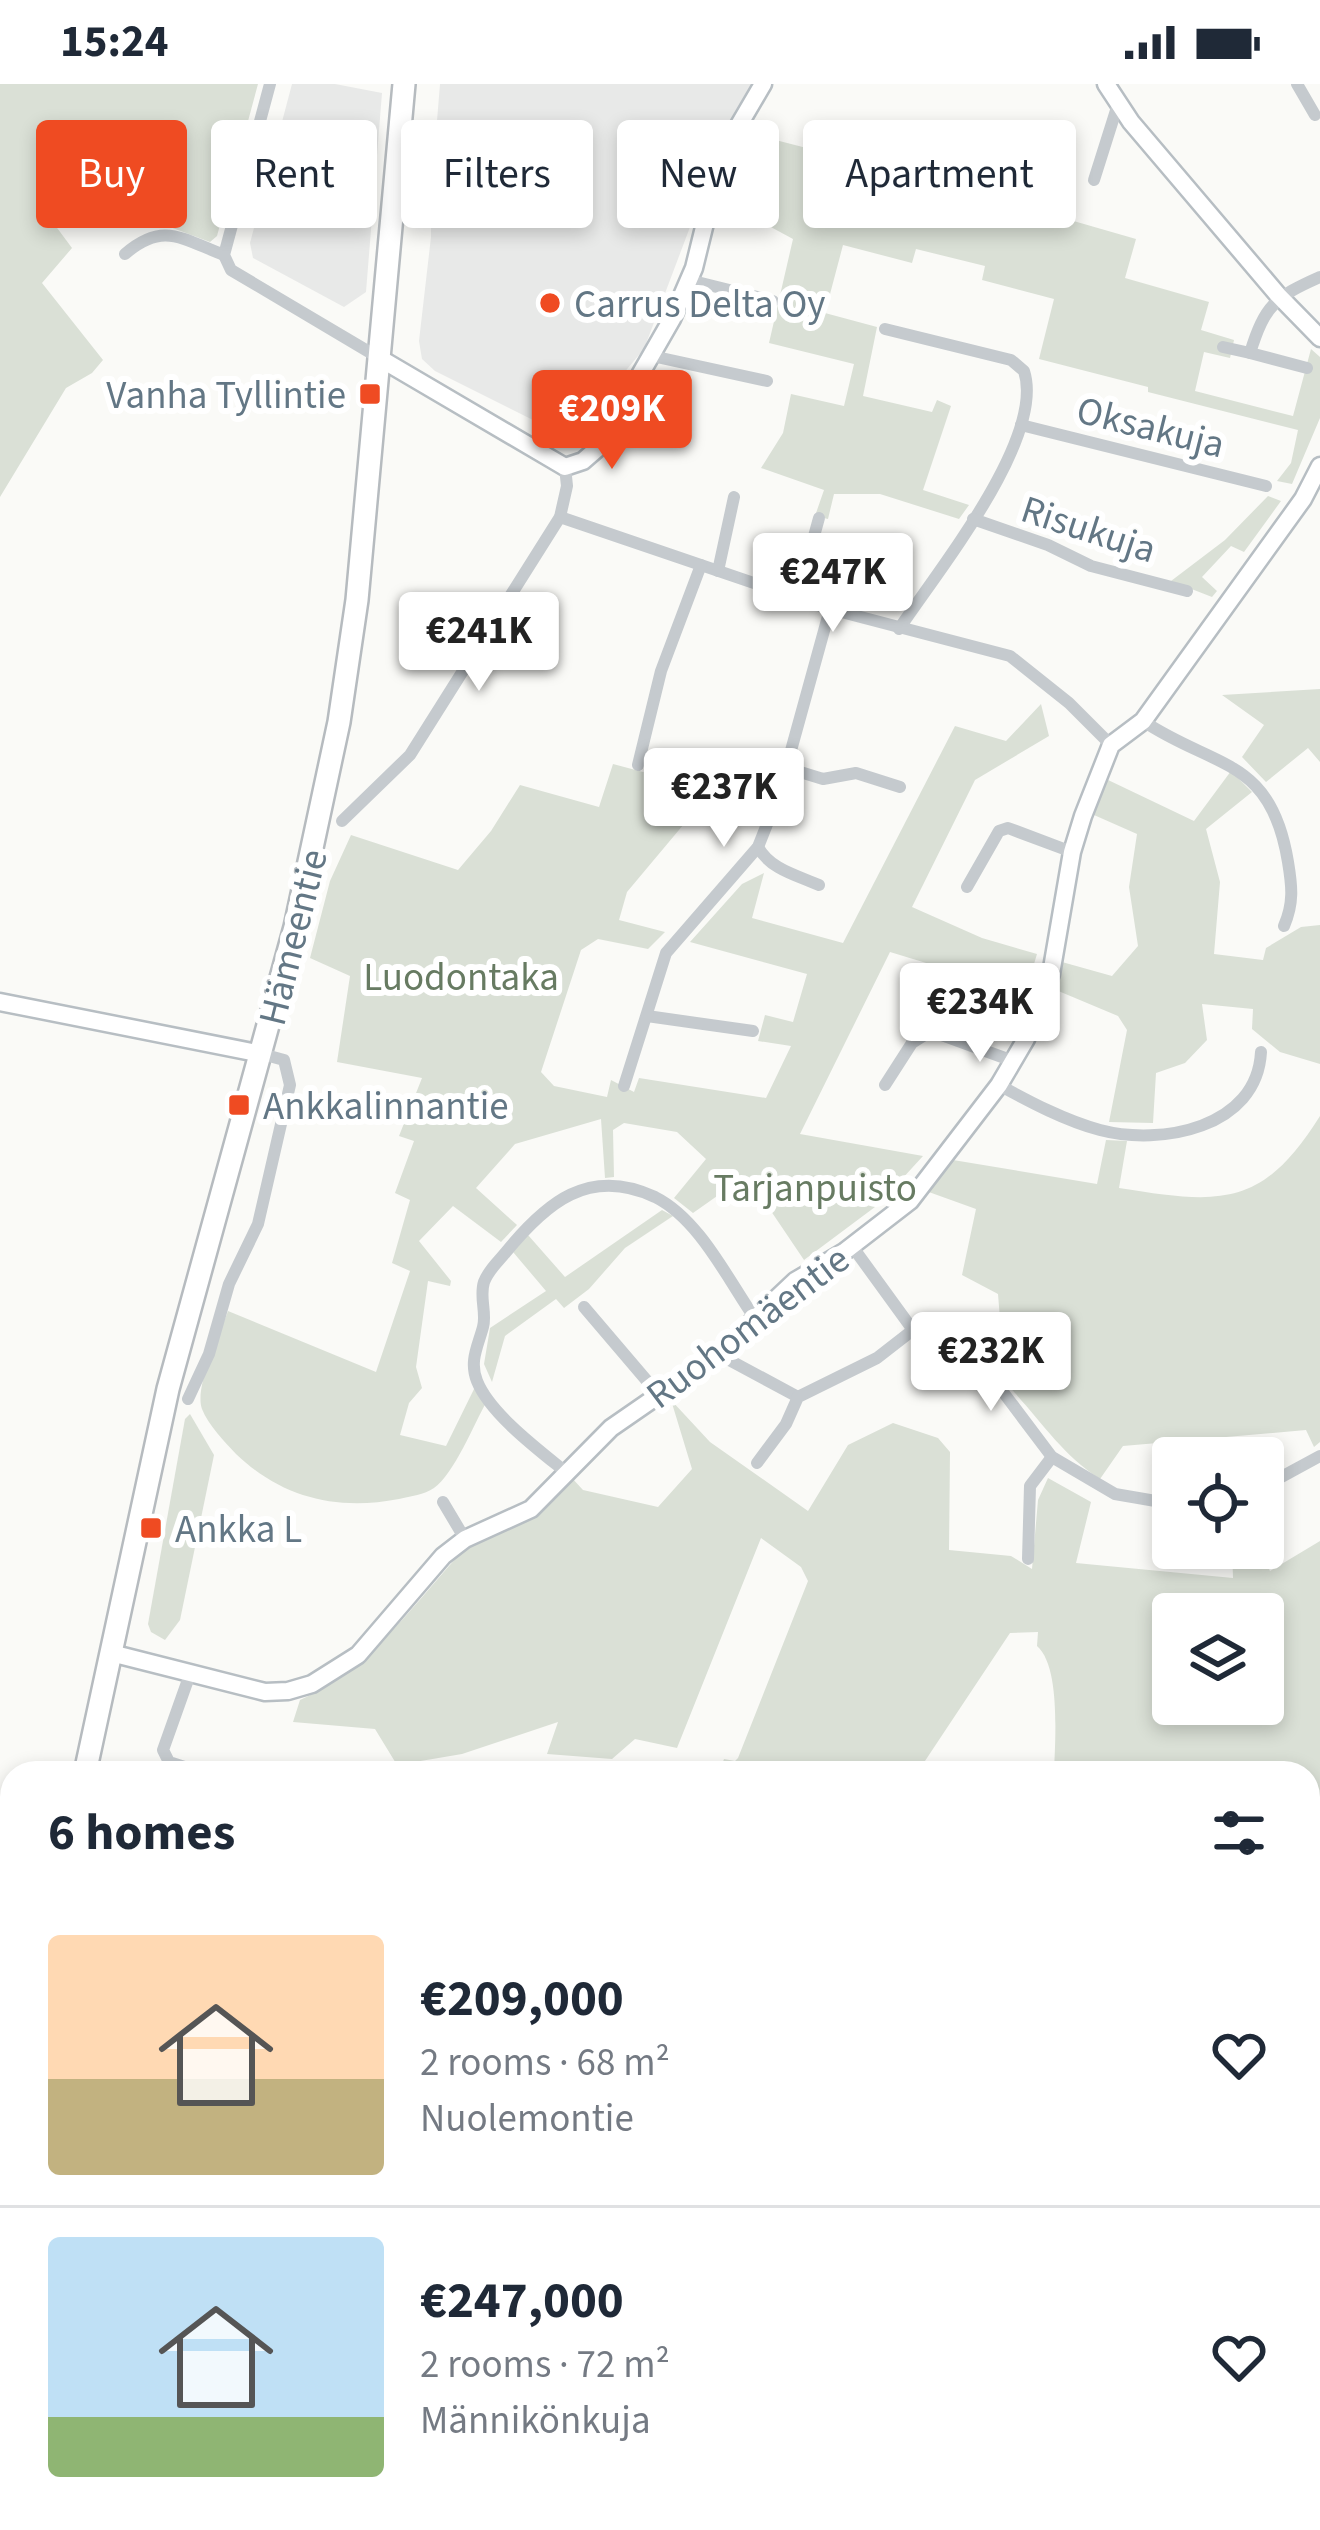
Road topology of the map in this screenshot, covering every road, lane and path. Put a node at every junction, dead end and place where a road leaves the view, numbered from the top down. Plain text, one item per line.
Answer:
1 (271, 84) edge
2 (404, 84) edge
3 (763, 84) edge
4 (1106, 84) edge
5 (1297, 84) edge
6 (1118, 104) junction
7 (1315, 115) dead end
8 (1094, 180) dead end
9 (124, 254) dead end
10 (224, 255) junction
11 (1320, 277) edge
12 (689, 280) junction
13 (1278, 295) junction
14 (773, 301) dead end
15 (885, 328) dead end
16 (1320, 338) edge
17 (1223, 347) dead end
18 (1250, 353) junction
19 (652, 356) junction
20 (381, 359) junction
21 (1307, 368) dead end
22 (767, 381) dead end
23 (1021, 425) junction
24 (1320, 466) edge
25 (565, 467) junction
26 (1267, 486) dead end
27 (734, 497) dead end
28 (560, 518) junction
29 (819, 518) dead end
30 (973, 519) junction
31 (701, 565) junction
32 (718, 571) junction
33 (1187, 591) dead end
34 (797, 598) junction
35 (830, 609) junction
36 (899, 629) junction
37 (1143, 721) junction
38 (1111, 745) junction
39 (638, 765) dead end
40 (784, 766) junction
41 (899, 787) dead end
42 (342, 821) dead end
43 (758, 847) junction
44 (1072, 852) junction
45 (819, 885) dead end
46 (967, 887) dead end
47 (1284, 926) dead end
48 (0, 1002) edge
49 (647, 1016) junction
50 (753, 1031) dead end
51 (1262, 1052) dead end
52 (262, 1054) junction
53 (1013, 1061) junction
54 (885, 1085) dead end
55 (999, 1085) junction
56 (624, 1086) dead end
57 (852, 1246) junction
58 (584, 1307) dead end
59 (754, 1317) junction
60 (913, 1330) junction
61 (718, 1354) junction
62 (659, 1395) junction
63 (798, 1397) junction
64 (188, 1400) dead end
65 (1320, 1456) edge
66 (1052, 1457) junction
67 (757, 1463) dead end
68 (568, 1473) junction
69 (1284, 1476) edge
70 (1152, 1500) edge
71 (442, 1502) dead end
72 (465, 1540) junction
73 (1028, 1559) dead end
74 (111, 1654) junction
75 (190, 1674) junction
76 (88, 1761) edge
77 (169, 1761) edge

1 - 10 street
2 - 20 highway, Hämeentie
3 - 12 street
4 - 6 street
5 - 7 street
6 - 8 street
6 - 13 street
9 - 10 street
10 - 20 street
11 - 13 street
12 - 14 street
12 - 19 street
13 - 16 street
13 - 18 street
15 - 23 street
17 - 18 street
18 - 21 street
19 - 22 street
19 - 25 street
20 - 25 street
20 - 52 highway, Hämeentie
23 - 26 street, Oksakuja
23 - 30 street
24 - 37 street
25 - 28 street
27 - 32 street
28 - 31 street
28 - 42 street
29 - 34 street
30 - 33 street, Risukuja
30 - 36 street
31 - 32 street
31 - 39 street
32 - 34 street
34 - 35 street
35 - 36 street
35 - 40 street
36 - 38 street
37 - 38 street
37 - 47 street
38 - 44 street, Ruohomäentie
40 - 41 street
40 - 43 street
43 - 45 street
43 - 49 street
44 - 46 street
44 - 53 street, Ruohomäentie
48 - 52 street
49 - 50 street
49 - 56 street
51 - 55 street
52 - 64 street
52 - 74 highway, Hämeentie
53 - 54 street
53 - 55 street, Ruohomäentie
55 - 57 street, Ruohomäentie
57 - 59 street, Ruohomäentie
57 - 60 street
58 - 62 street
59 - 61 street, Ruohomäentie
59 - 68 street
60 - 63 street
60 - 66 street
61 - 62 street, Ruohomäentie
61 - 63 street
62 - 68 street, Ruohomäentie
63 - 67 street
65 - 69 street
66 - 70 street
66 - 73 street
68 - 72 street, Ruohomäentie
71 - 72 street
72 - 75 street, Ruohomäentie
74 - 75 street, Ruohomäentie
74 - 76 highway, Hämeentie
75 - 77 street

